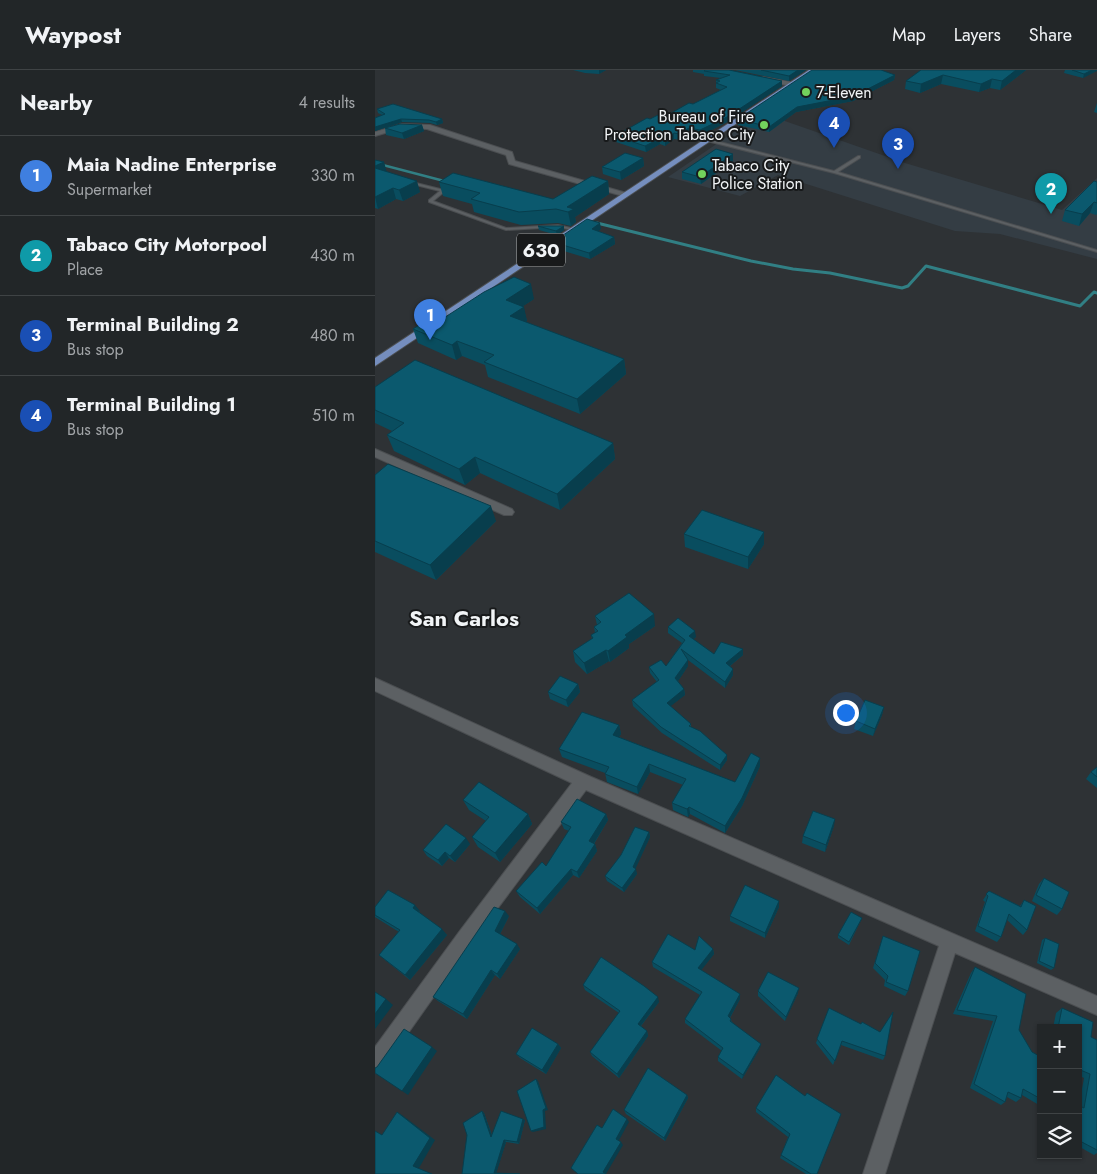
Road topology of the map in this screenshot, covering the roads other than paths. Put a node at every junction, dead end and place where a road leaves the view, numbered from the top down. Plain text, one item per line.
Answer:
1 (813, 70) edge
2 (753, 77) edge
3 (791, 84) junction
4 (375, 134) edge
5 (707, 140) junction
6 (859, 158) dead end
7 (835, 172) junction
8 (406, 181) edge
9 (626, 194) junction
10 (573, 229) junction
11 (1097, 252) edge
12 (375, 363) edge
13 (375, 453) edge
14 (508, 512) dead end
15 (375, 684) edge
16 (583, 781) junction
17 (949, 942) junction
18 (1097, 1006) edge
19 (375, 1063) edge
20 (874, 1174) edge

1 - 3 main road, 630
2 - 3 street
3 - 5 main road, 630
4 - 9 street
5 - 7 lane
5 - 9 main road, 630
6 - 7 lane
7 - 11 lane
8 - 10 lane
9 - 10 main road, 630
10 - 12 main road, 630
13 - 14 street
15 - 16 street
16 - 17 street
16 - 19 street
17 - 18 street
17 - 20 street

